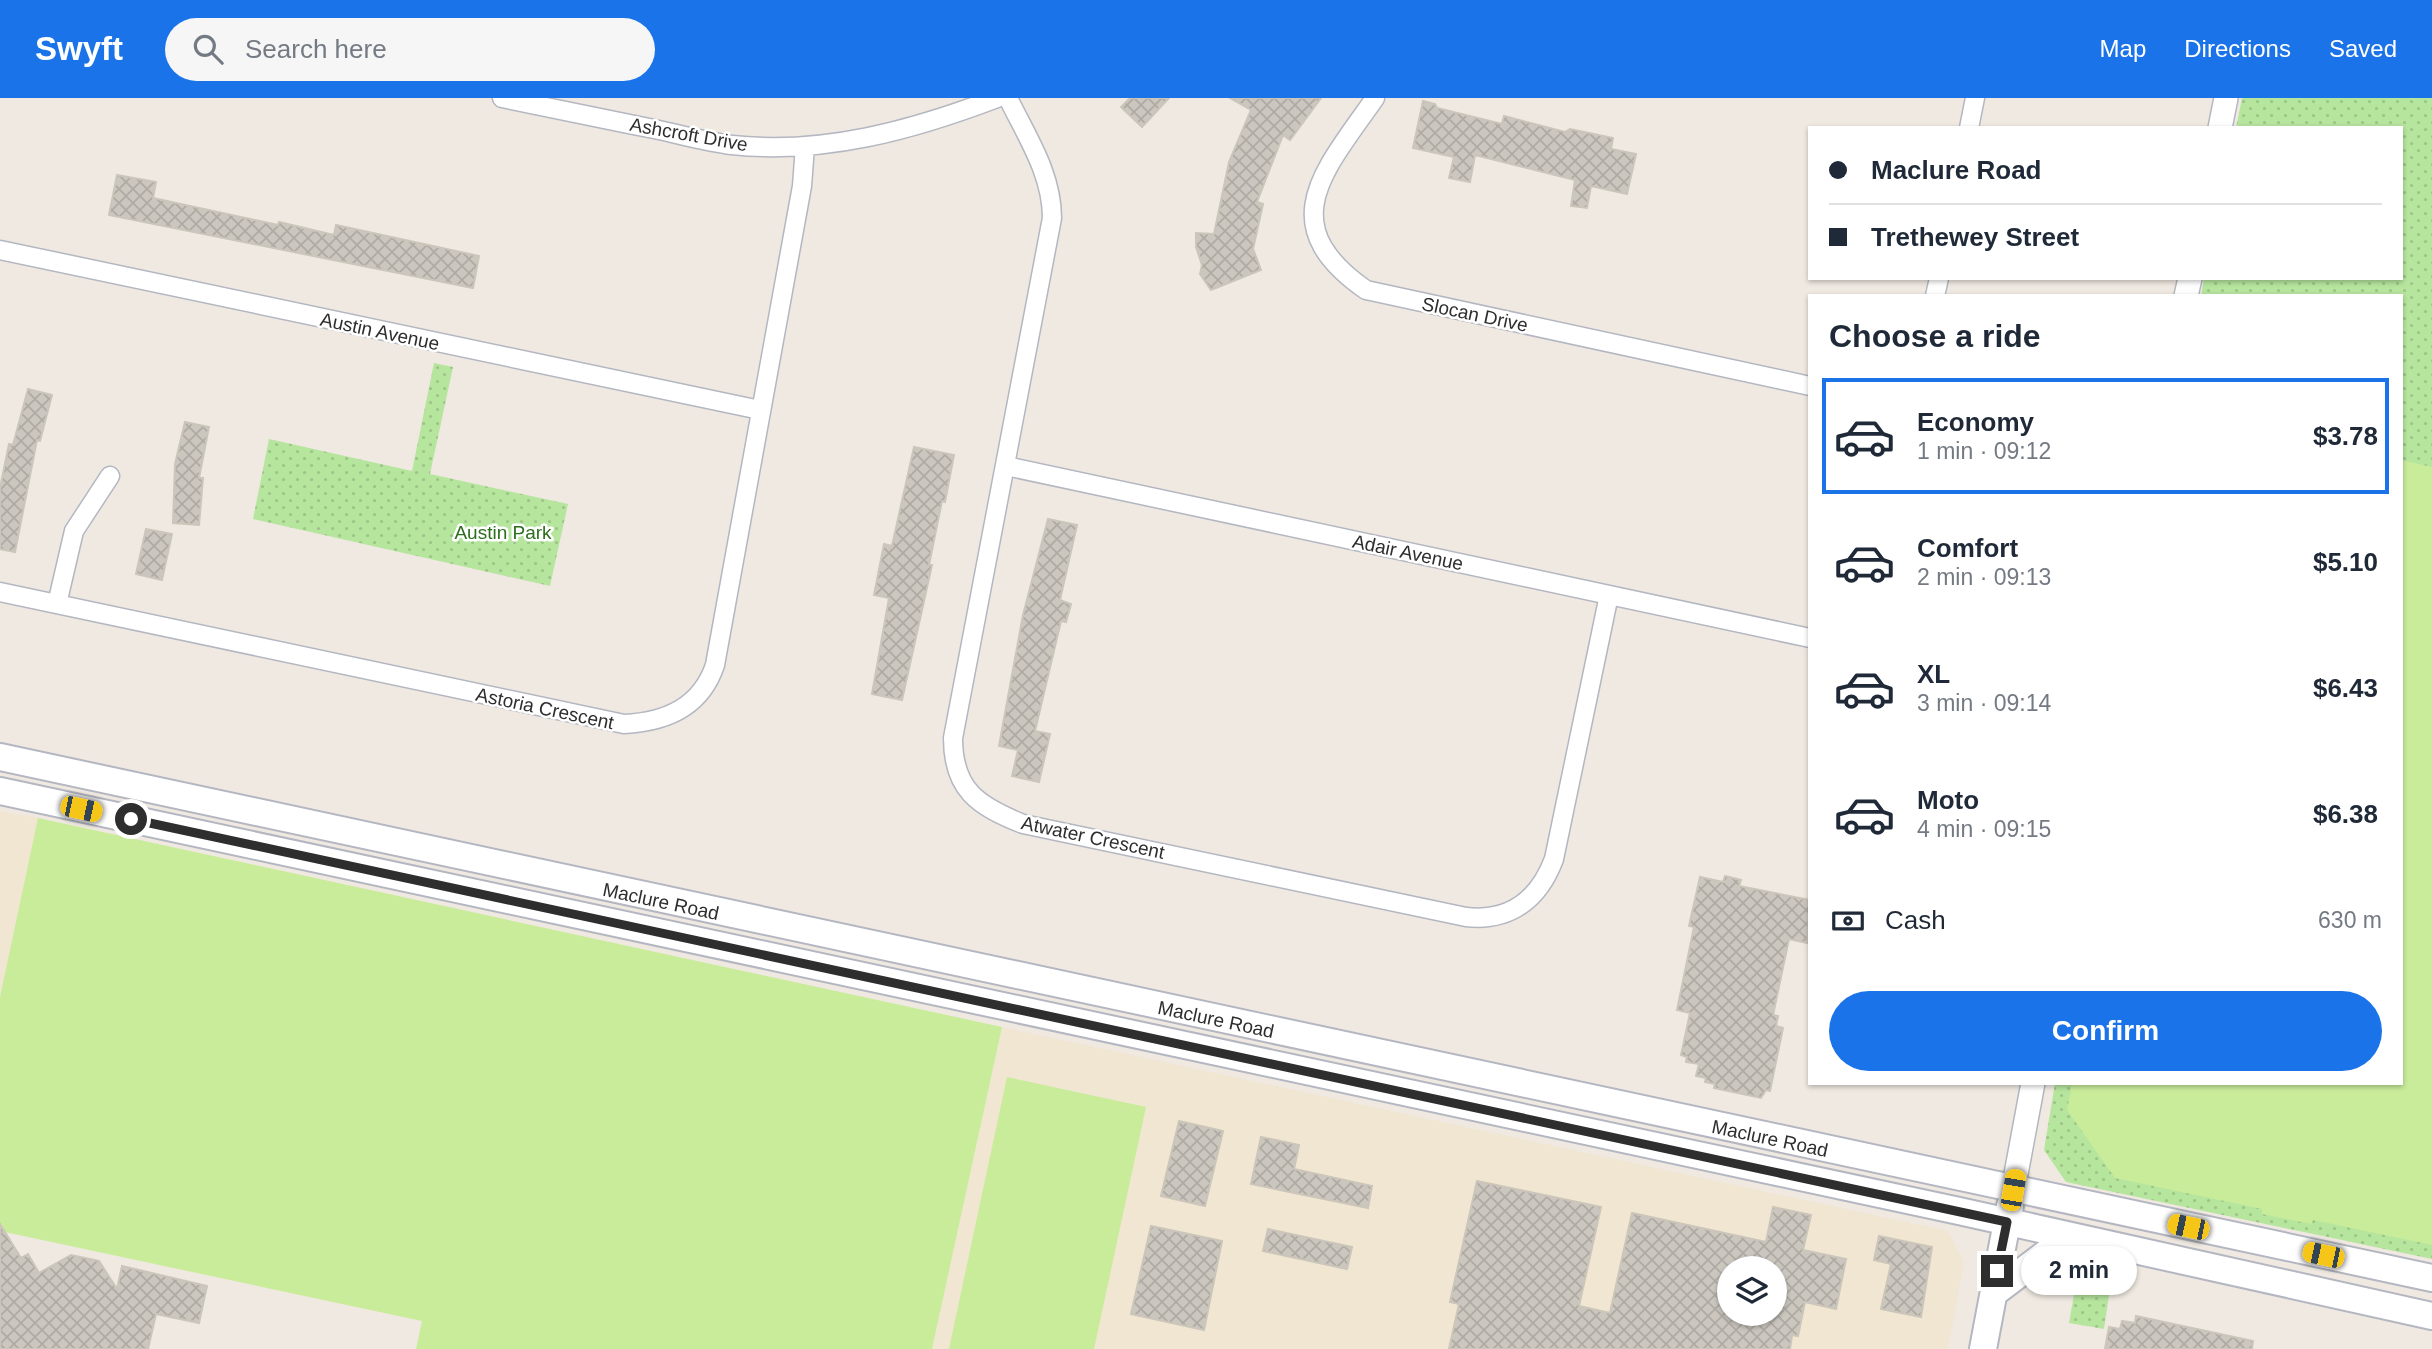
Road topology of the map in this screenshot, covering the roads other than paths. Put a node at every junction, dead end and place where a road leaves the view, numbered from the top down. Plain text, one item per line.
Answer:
1 (502, 98) edge
2 (998, 98) edge
3 (1008, 98) edge
4 (1375, 98) edge
5 (1975, 98) edge
6 (2226, 98) edge
7 (1969, 126) edge
8 (2220, 126) edge
9 (805, 146) junction
10 (0, 250) edge
11 (1808, 386) edge
12 (760, 410) junction
13 (1006, 466) junction
14 (110, 476) dead end
15 (0, 592) edge
16 (1609, 595) junction
17 (57, 604) junction
18 (1808, 638) edge
19 (0, 757) edge
20 (0, 791) edge
21 (2033, 1085) edge
22 (2013, 1190) junction
23 (2007, 1222) junction
24 (2069, 1236) junction
25 (2432, 1278) edge
26 (1994, 1293) junction
27 (2432, 1315) edge
28 (1983, 1349) edge

1 - 9 street, Ashcroft Drive
2 - 9 street, Ashcroft Drive
3 - 13 street, Atwater Crescent
4 - 11 street, Slocan Drive
5 - 7 street
6 - 8 street
9 - 12 street, Astoria Crescent
10 - 12 street, Austin Avenue
12 - 17 street, Astoria Crescent
13 - 16 street, Adair Avenue
13 - 16 street, Atwater Crescent
14 - 17 street
15 - 17 street, Astoria Crescent
16 - 18 street, Adair Avenue
19 - 22 main road, Maclure Road
20 - 23 main road, Maclure Road
21 - 22 street
22 - 23 main road
22 - 25 main road, Maclure Road
23 - 24 main road, Maclure Road
23 - 26 main road
24 - 26 main road
24 - 27 main road, Maclure Road
26 - 28 main road

